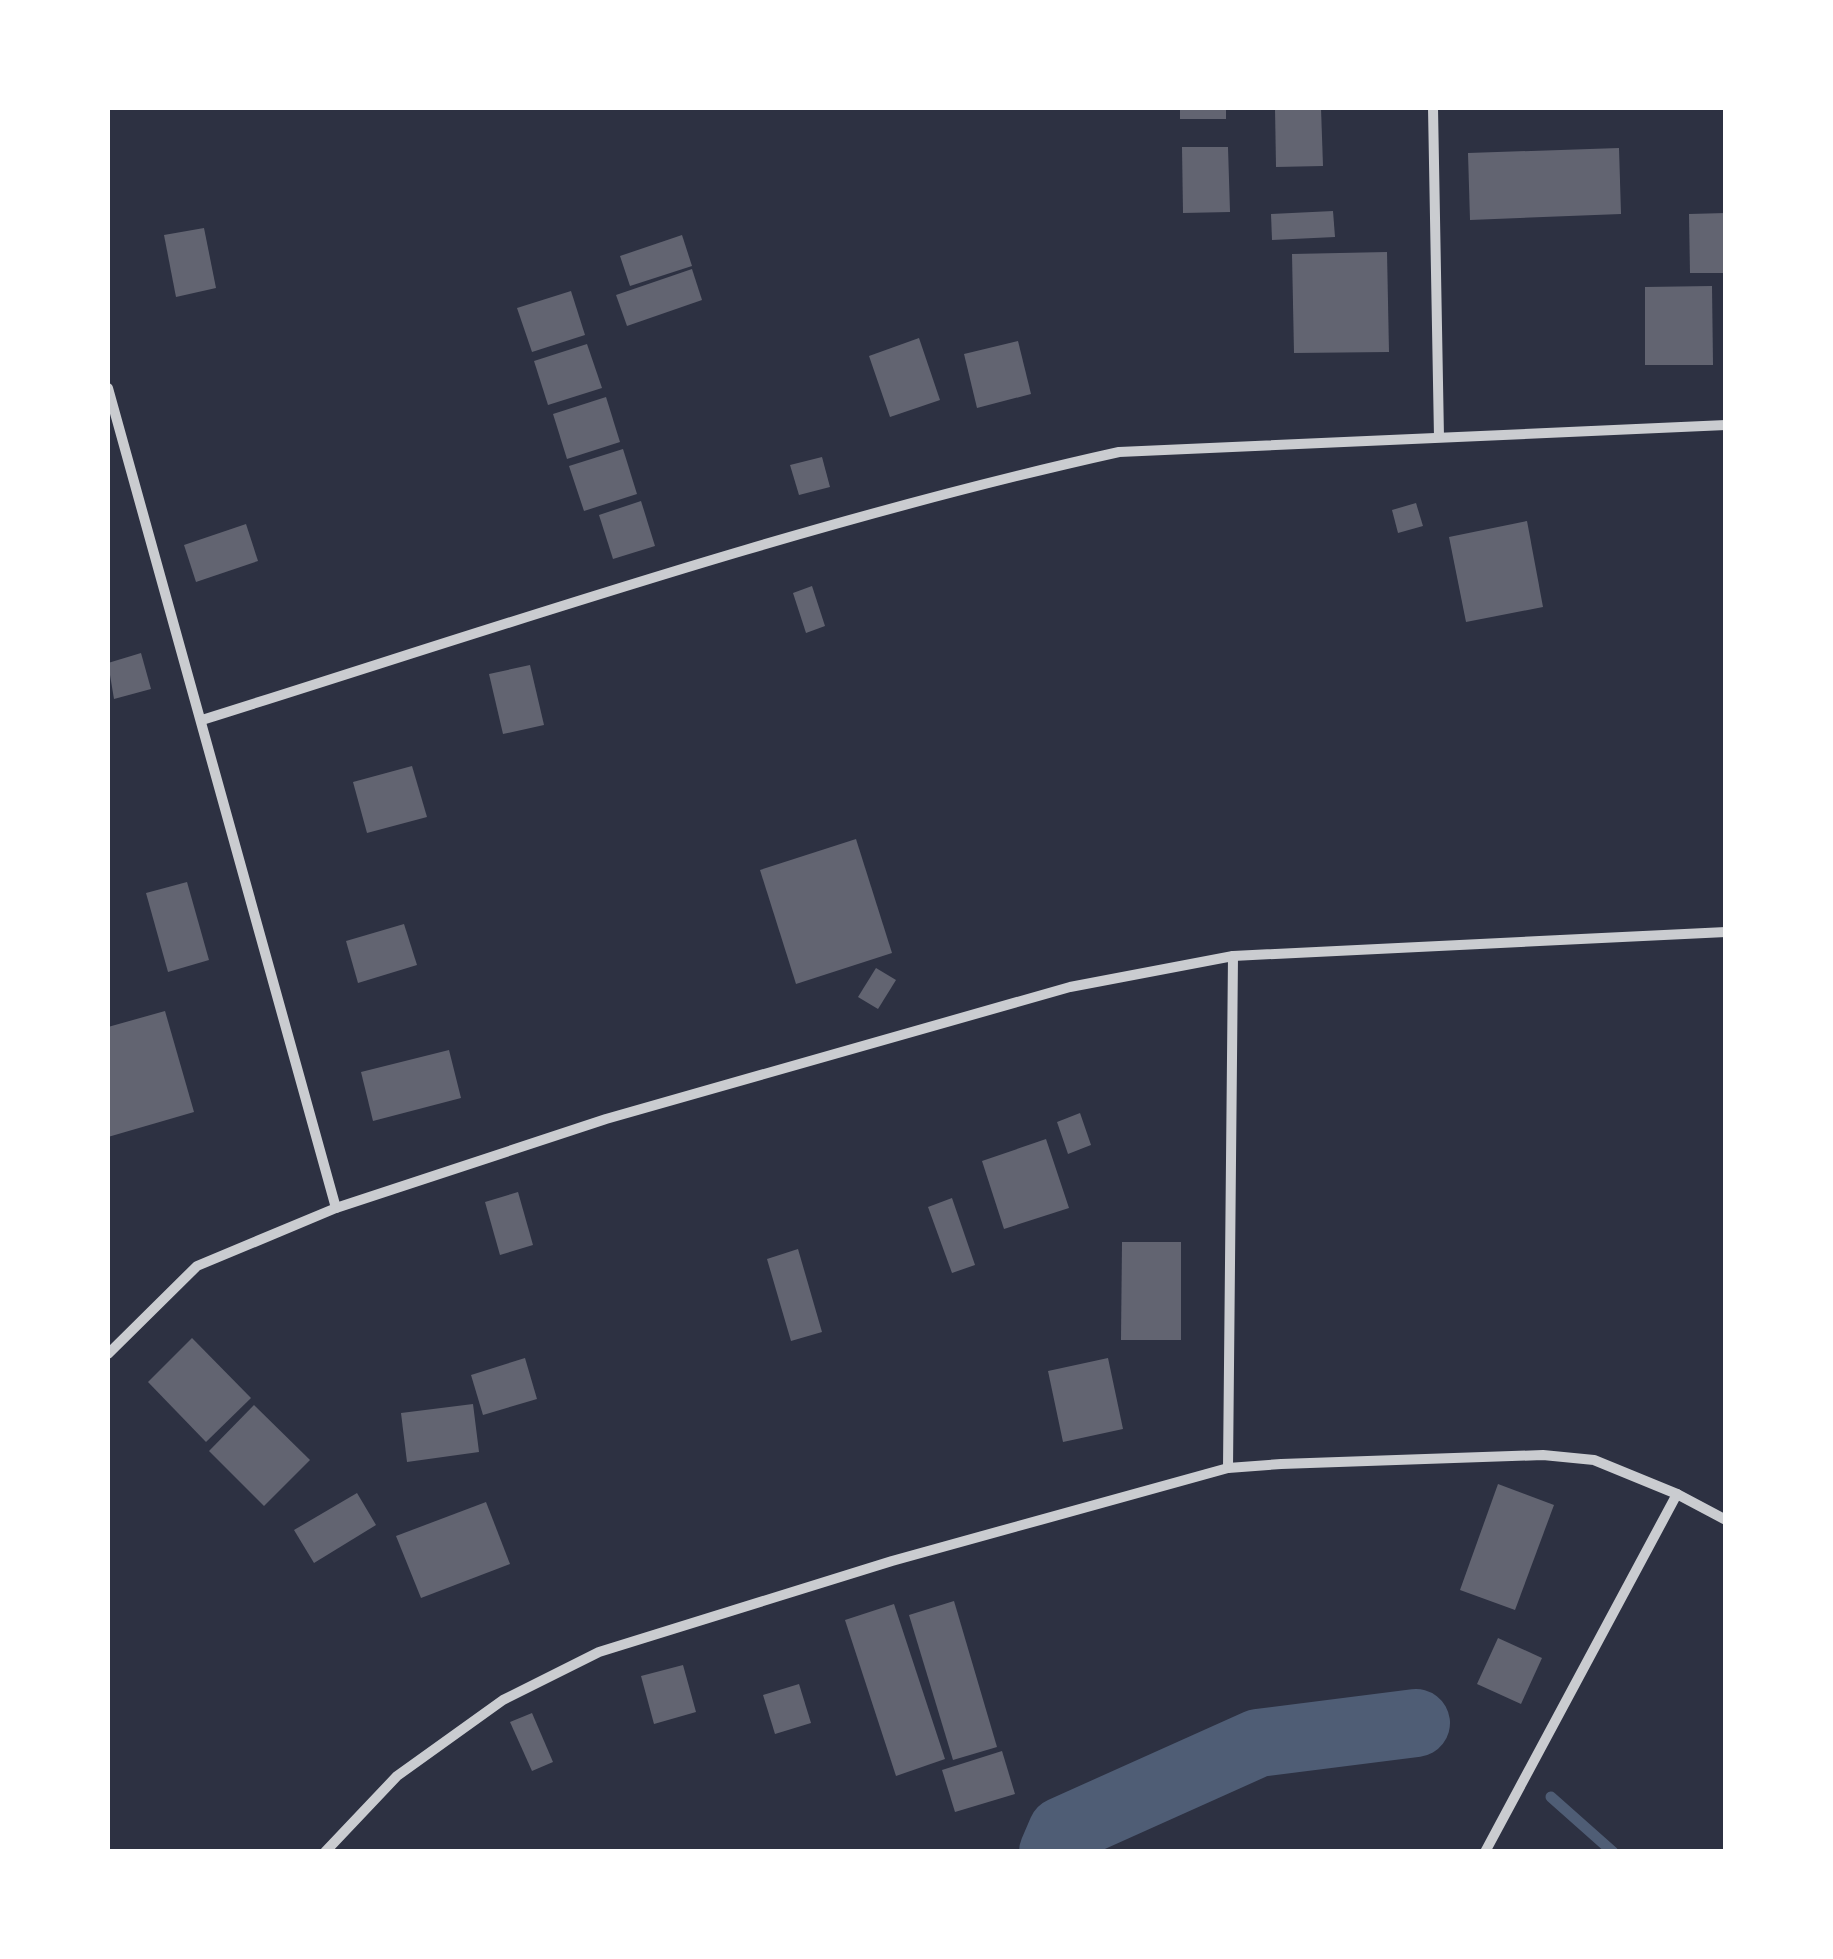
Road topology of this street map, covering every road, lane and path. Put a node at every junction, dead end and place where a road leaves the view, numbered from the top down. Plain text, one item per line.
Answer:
1 (1433, 108) edge
2 (108, 388) edge
3 (1726, 425) edge
4 (1439, 437) junction
5 (202, 720) junction
6 (1726, 932) edge
7 (1233, 956) junction
8 (336, 1208) junction
9 (108, 1354) edge
10 (1228, 1468) junction
11 (1678, 1494) junction
12 (1726, 1520) edge
13 (325, 1852) edge
14 (1485, 1852) edge

1 - 4 street
2 - 5 street
3 - 4 street
4 - 5 street
5 - 8 street
6 - 7 street
7 - 8 street
7 - 10 street
8 - 9 street
10 - 11 street
10 - 13 street
11 - 12 street
11 - 14 street

